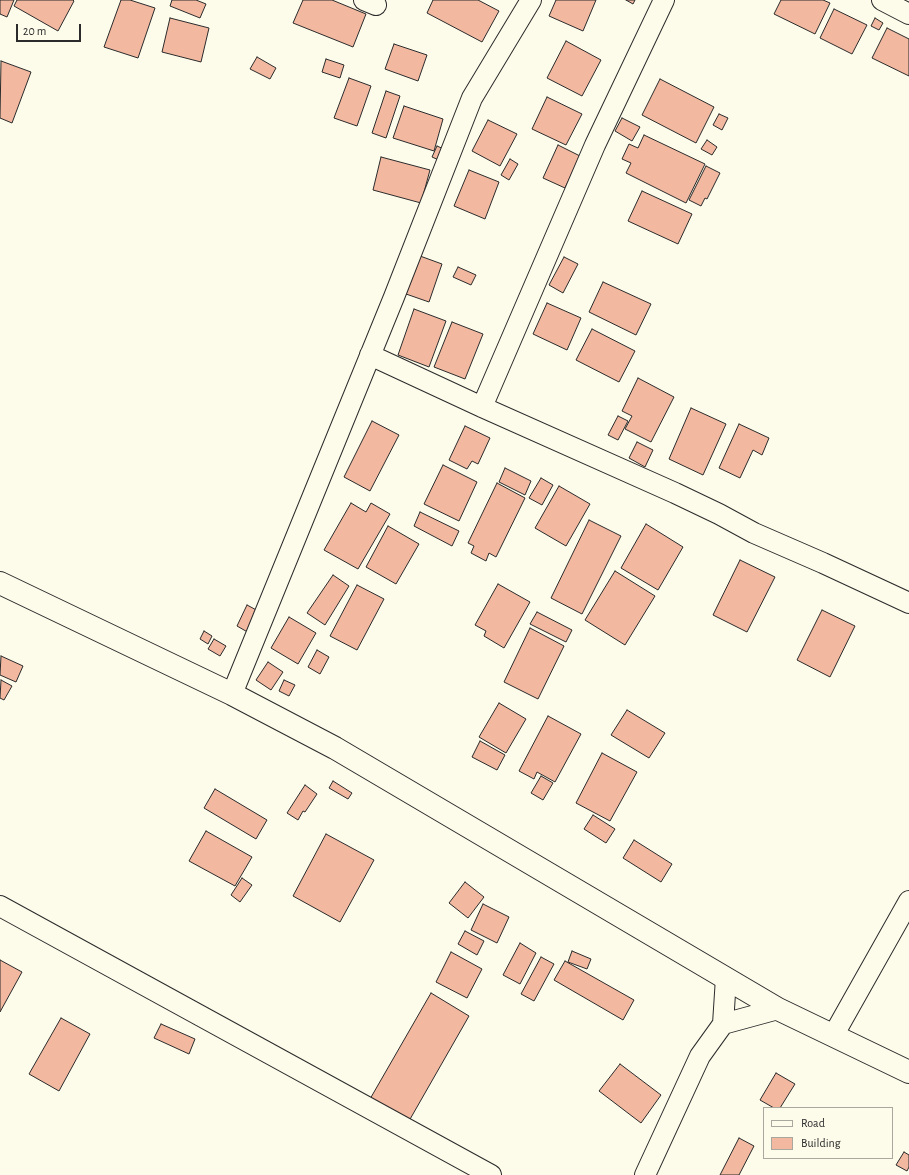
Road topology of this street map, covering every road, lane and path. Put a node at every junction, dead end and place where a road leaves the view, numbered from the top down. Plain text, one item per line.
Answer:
1 (531, 0) edge
2 (664, 0) edge
3 (882, 0) edge
4 (909, 14) edge
5 (370, 355) junction
6 (482, 407) junction
7 (0, 583) edge
8 (909, 603) edge
9 (232, 694) junction
10 (909, 901) edge
11 (0, 906) edge
12 (726, 978) junction
13 (778, 1009) junction
14 (723, 1024) junction
15 (833, 1036) junction
16 (909, 1072) edge
17 (492, 1175) edge
18 (645, 1175) edge

1 - 5 street
2 - 6 street
3 - 4 street
5 - 6 street
5 - 9 street
6 - 8 street
7 - 9 main road
9 - 12 main road
10 - 15 street
11 - 17 street
12 - 13 main road
12 - 14 street
13 - 14 street
13 - 15 main road
14 - 18 street
15 - 16 main road

